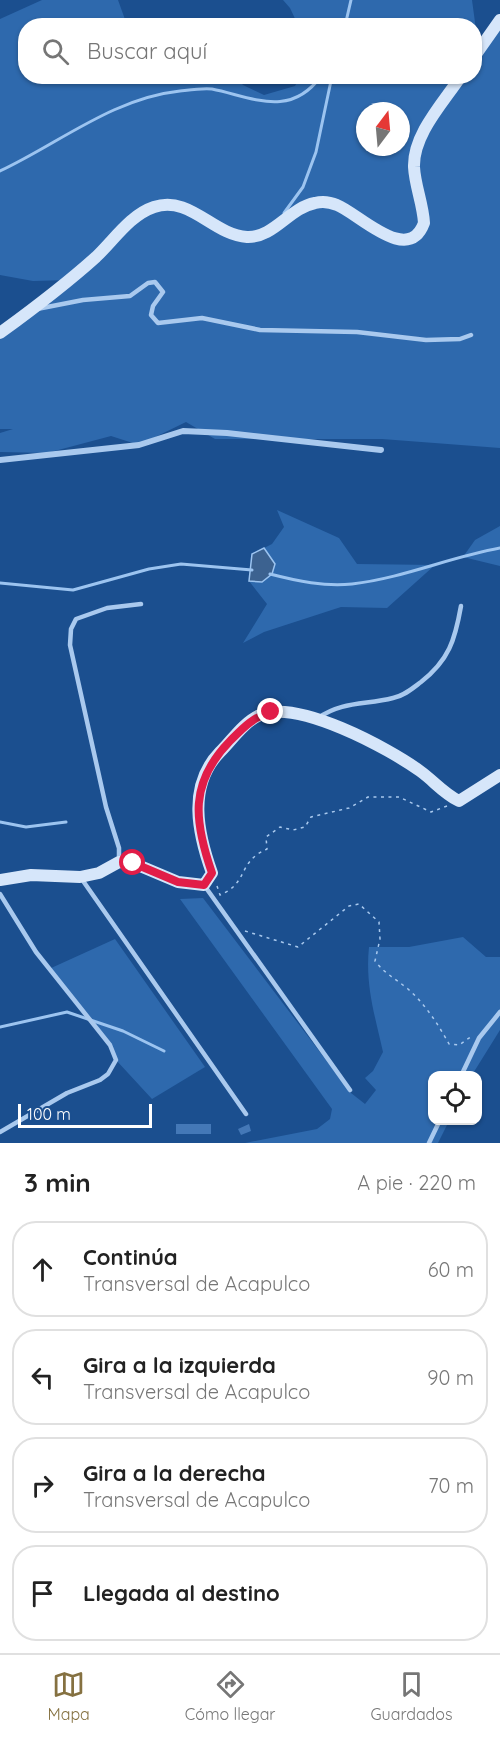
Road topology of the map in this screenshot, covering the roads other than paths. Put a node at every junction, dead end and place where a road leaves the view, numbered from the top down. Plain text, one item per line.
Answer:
1 (500, 20) edge
2 (482, 46) edge
3 (456, 84) edge
4 (30, 311) junction
5 (0, 333) edge
6 (471, 335) dead end
7 (381, 450) dead end
8 (0, 460) edge
9 (141, 604) dead end
10 (461, 606) dead end
11 (318, 718) junction
12 (500, 775) edge
13 (119, 862) junction
14 (80, 877) junction
15 (0, 880) edge
16 (204, 885) junction
17 (0, 894) edge
18 (500, 1012) edge
19 (463, 1071) edge
20 (350, 1090) dead end
21 (246, 1114) dead end
22 (438, 1125) edge
23 (0, 1131) edge
24 (429, 1143) edge

1 - 2 street
3 - 4 street
4 - 5 street
4 - 6 lane
7 - 8 street
9 - 13 lane
10 - 11 lane
11 - 12 street
11 - 16 street
13 - 14 street
13 - 16 street
14 - 15 street
14 - 21 lane
16 - 20 lane
17 - 23 lane
18 - 19 lane
22 - 24 lane

